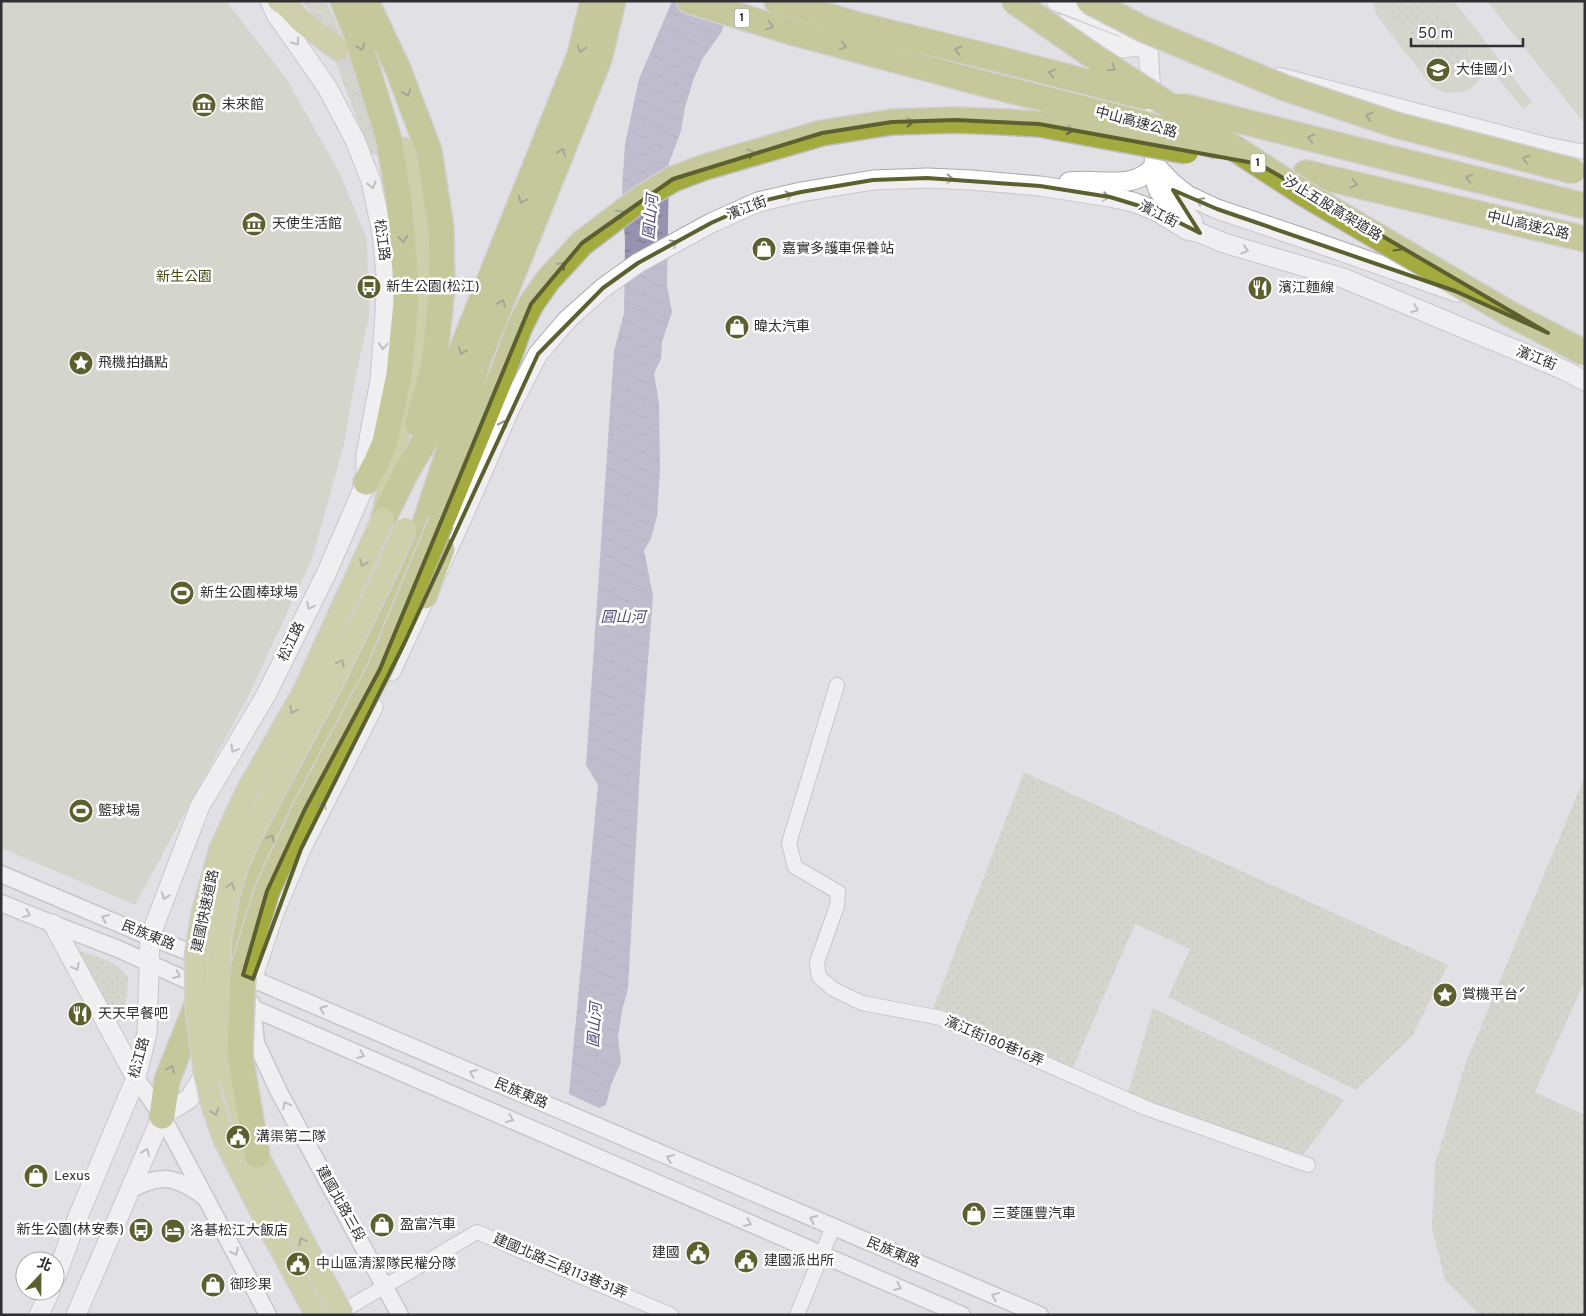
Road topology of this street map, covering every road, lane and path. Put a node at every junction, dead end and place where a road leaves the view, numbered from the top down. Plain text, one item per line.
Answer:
1 (270, 1) edge
2 (279, 1) edge
3 (343, 1) edge
4 (366, 1) edge
5 (593, 1) edge
6 (613, 1) edge
7 (690, 1) edge
8 (1000, 1) edge
9 (1014, 1) edge
10 (1056, 1) edge
11 (1089, 1) edge
12 (781, 3) edge
13 (1148, 45) junction
14 (338, 50) tunnel mouth
15 (404, 149) dead end
16 (1585, 152) edge
17 (1155, 165) junction
18 (1306, 173) junction
19 (1585, 174) edge
20 (1040, 186) junction
21 (1585, 206) edge
22 (1200, 233) junction
23 (1574, 237) edge
24 (1585, 247) edge
25 (1585, 352) edge
26 (477, 365) junction
27 (505, 368) junction
28 (1585, 381) edge
29 (406, 472) junction
30 (366, 482) junction
31 (382, 519) junction
32 (405, 529) joint
33 (424, 596) junction
34 (837, 685) dead end
35 (1, 874) edge
36 (1, 903) edge
37 (53, 924) junction
38 (150, 938) junction
39 (149, 963) junction
40 (217, 963) junction
41 (253, 979) junction
42 (204, 988) junction
43 (247, 1006) junction
44 (136, 1078) junction
45 (162, 1116) junction
46 (257, 1155) junction
47 (1308, 1164) dead end
48 (715, 1177) junction
49 (130, 1190) junction
50 (205, 1197) junction
51 (704, 1203) junction
52 (833, 1227) junction
53 (272, 1232) junction
54 (65, 1252) edge
55 (822, 1255) junction
56 (385, 1286) junction
57 (46, 1301) edge
58 (40, 1315) edge
59 (76, 1315) edge
60 (268, 1315) edge
61 (304, 1315) edge
62 (317, 1315) edge
63 (336, 1315) edge
64 (342, 1315) edge
65 (400, 1315) edge
66 (670, 1315) edge
67 (797, 1315) edge
68 (962, 1315) edge
69 (1040, 1315) edge

1 -> 30 main road, 松江路
2 - 14 highway
3 -> 30 highway
4 -> 29 highway
5 -> 29 highway
26 -> 6 highway
7 -> 18 highway, 中山高速公路 / 1, bridge
8 - 13 main road
9 -> 25 highway, 汐止五股高架道路 / 1, bridge
10 - 13 main road
19 -> 11 highway, bridge
21 -> 12 highway, 中山高速公路, bridge
13 - 16 street
13 - 17 main road
15 - 31 highway, 建國快速道路
17 - 20 main road
17 - 22 main road
25 -> 17 main road, 濱江街
18 -> 23 highway, 中山高速公路 / 1
27 -> 18 highway, bridge
20 -> 22 main road, 濱江街
33 -> 20 main road, 濱江街
22 -> 28 main road, 濱江街
23 - 24 highway, 中山高速公路
26 - 32 highway
40 -> 26 highway
27 - 33 highway
27 - 46 highway, bridge
29 - 31 highway
30 -> 38 main road, 松江路
31 -> 53 highway, 建國快速道路, bridge
46 -> 32 highway, 建國快速道路, bridge
41 -> 33 main road
34 - 47 street, 濱江街180巷16弄
38 -> 35 street, 民族東路
36 -> 37 street, 民族東路
37 - 39 street, 民族東路
37 -> 44 main road
38 - 39 main road, 松江路
38 - 40 street, 民族東路
39 -> 42 street, 民族東路
39 - 44 main road, 松江路
40 - 41 street, 民族東路
40 - 42 highway
41 - 43 main road
48 -> 41 street, 民族東路
42 - 43 street, 民族東路
45 -> 42 highway
43 - 45 main road
43 -> 51 street, 民族東路
56 -> 43 street, 建國北路三段
44 - 45 street
44 - 54 main road, 松江路
49 -> 45 main road
45 - 50 street
64 -> 46 highway, 建國快速道路, bridge
48 - 51 street
52 -> 48 street, 民族東路
49 - 50 street
49 - 59 main road
50 -> 60 street
51 -> 55 street, 民族東路
52 - 55 street
69 -> 52 street, 民族東路
53 - 61 highway
53 - 62 highway, 建國快速道路
55 - 67 street
55 -> 68 street, 民族東路
56 - 63 street
56 - 65 street, 建國北路三段
56 - 66 street, 建國北路三段113巷31弄
57 - 58 main road

